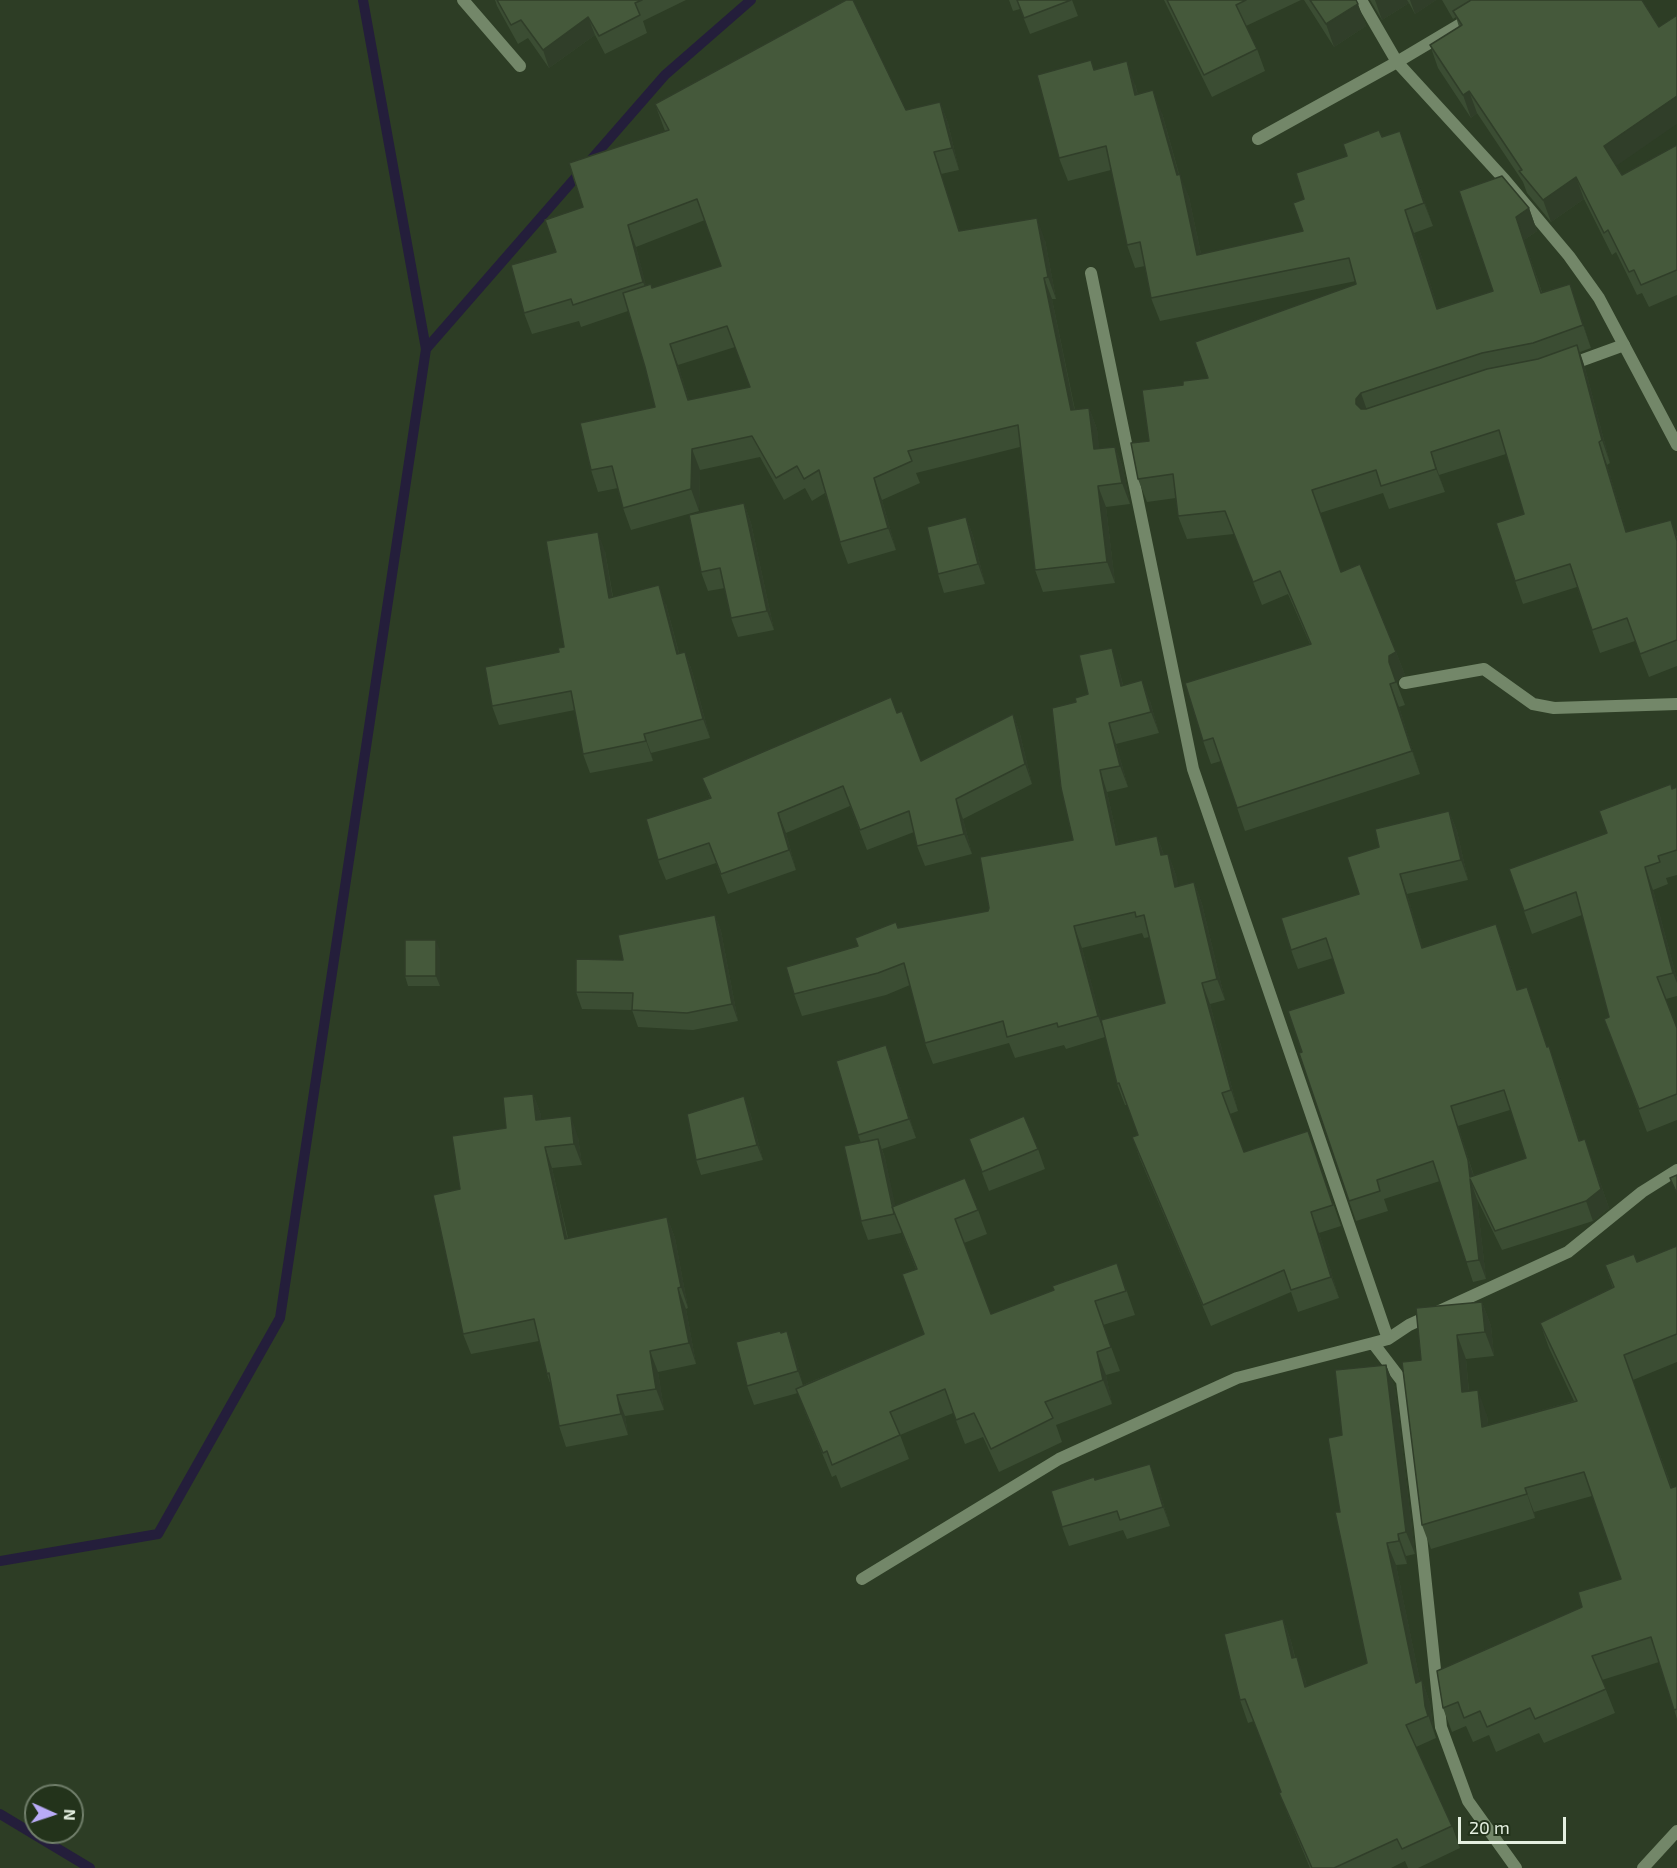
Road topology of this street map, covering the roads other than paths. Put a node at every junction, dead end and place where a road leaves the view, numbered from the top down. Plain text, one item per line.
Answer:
1 (463, 0) edge
2 (1361, 0) edge
3 (1481, 11) edge
4 (1397, 62) junction
5 (520, 66) dead end
6 (1258, 139) dead end
7 (1091, 273) dead end
8 (1624, 345) junction
9 (1554, 370) edge
10 (1677, 445) edge
11 (1405, 683) dead end
12 (1677, 704) edge
13 (1677, 1170) edge
14 (1388, 1339) junction
15 (1373, 1343) junction
16 (862, 1579) dead end
17 (1677, 1831) edge
18 (1516, 1868) edge
19 (1643, 1868) edge

1 - 5 street
2 - 4 street
3 - 4 street
4 - 6 street
4 - 8 street
7 - 14 street
8 - 9 street
8 - 10 street
11 - 12 street
13 - 14 street
14 - 15 street
15 - 16 street
15 - 18 street
17 - 19 street

